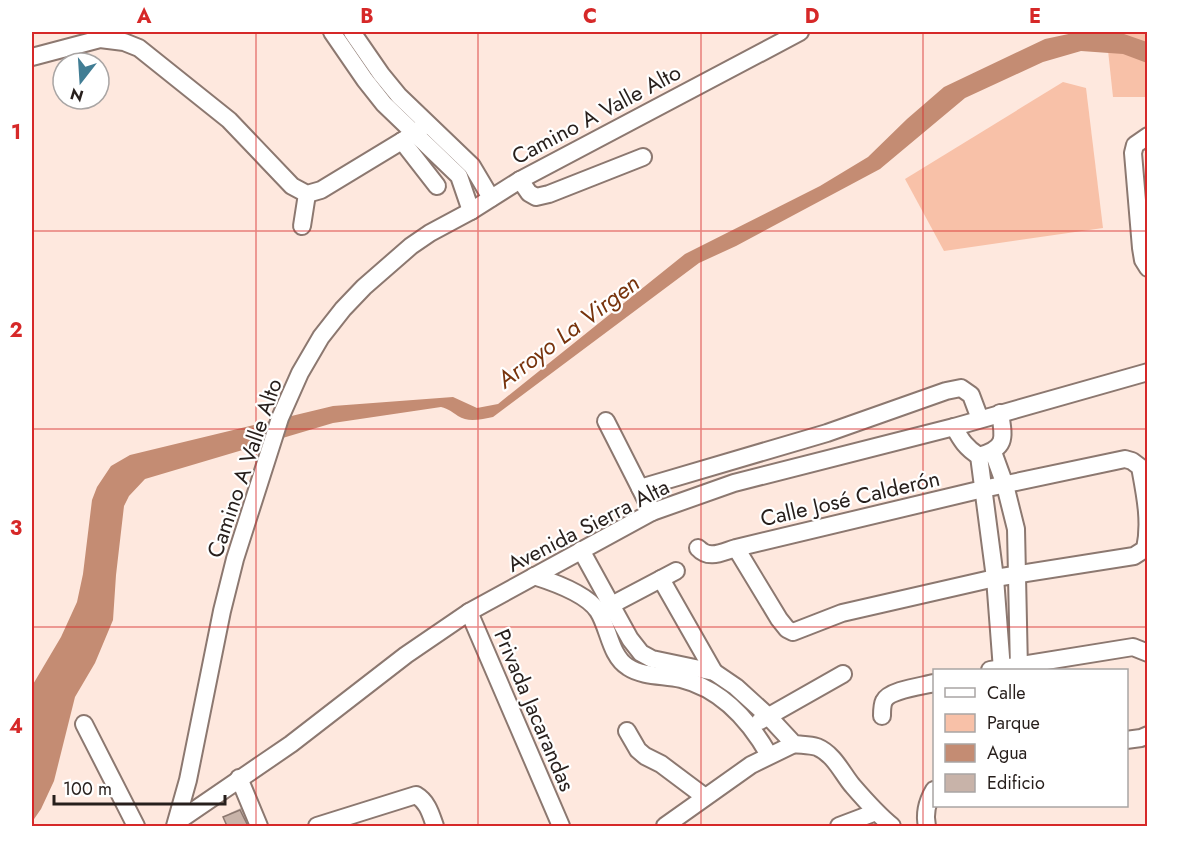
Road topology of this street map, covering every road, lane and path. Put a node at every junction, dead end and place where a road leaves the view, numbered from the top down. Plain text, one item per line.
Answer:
1 (332, 32) edge
2 (800, 32) edge
3 (350, 38) edge
4 (32, 57) edge
5 (414, 133) junction
6 (1148, 136) edge
7 (643, 157) dead end
8 (465, 171) junction
9 (520, 180) junction
10 (438, 186) dead end
11 (307, 194) junction
12 (491, 198) junction
13 (471, 211) junction
14 (302, 226) dead end
15 (1148, 268) edge
16 (1148, 372) edge
17 (1000, 412) junction
18 (980, 419) junction
19 (606, 421) dead end
20 (954, 427) junction
21 (986, 454) junction
22 (1005, 485) junction
23 (640, 488) junction
24 (983, 489) junction
25 (652, 512) junction
26 (736, 548) junction
27 (581, 550) junction
28 (701, 551) dead end
29 (1016, 574) junction
30 (534, 576) junction
31 (995, 578) junction
32 (605, 608) junction
33 (469, 612) junction
34 (1145, 651) edge
35 (651, 666) junction
36 (1006, 669) edge
37 (714, 672) junction
38 (843, 674) dead end
39 (933, 683) edge
40 (768, 716) junction
41 (882, 716) dead end
42 (84, 724) dead end
43 (752, 726) junction
44 (627, 731) dead end
45 (1147, 735) edge
46 (1128, 740) edge
47 (794, 744) junction
48 (769, 755) junction
49 (239, 778) junction
50 (933, 792) edge
51 (705, 797) junction
52 (876, 812) junction
53 (176, 824) edge
54 (324, 825) edge
55 (136, 826) edge
56 (259, 826) edge
57 (435, 826) edge
58 (561, 826) edge
59 (665, 826) edge
60 (839, 826) edge
61 (892, 826) edge
62 (927, 826) edge

1 - 3 street
2 - 9 street, Camino A Valle Alto
3 - 5 street
4 - 11 street
5 - 8 street
5 - 10 street
5 - 11 street
6 - 15 street
7 - 9 street
8 - 12 street
8 - 13 street
9 - 12 street, Camino A Valle Alto
11 - 14 street
12 - 13 street, Camino A Valle Alto
13 - 53 street, Camino A Valle Alto
16 - 17 street, Avenida Sierra Alta
17 - 18 street, Avenida Sierra Alta
17 - 21 street
18 - 20 street, Avenida Sierra Alta
18 - 23 street
19 - 23 street
20 - 21 street
20 - 25 street, Avenida Sierra Alta
21 - 22 street
21 - 24 street
22 - 24 street, Calle José Calderón
22 - 29 street
22 - 29 street, Calle José Calderón
23 - 25 street
24 - 26 street, Calle José Calderón
24 - 31 street
25 - 27 street, Avenida Sierra Alta
26 - 28 street, Calle José Calderón
26 - 31 street
27 - 30 street, Avenida Sierra Alta
27 - 32 street
29 - 31 street
29 - 36 street
30 - 32 street
30 - 33 street, Avenida Sierra Alta
31 - 36 street
32 - 35 street
32 - 37 street
33 - 49 street, Avenida Sierra Alta
33 - 58 street, Privada Jacarandas
34 - 36 street
35 - 37 street
35 - 43 street
37 - 40 street
38 - 40 street
39 - 41 street
40 - 43 street
40 - 47 street
42 - 55 street
43 - 48 street
44 - 51 street
45 - 46 street
47 - 48 street
47 - 52 street
48 - 51 street
49 - 53 street, Avenida Sierra Alta
49 - 56 street
50 - 62 street
51 - 59 street
52 - 60 street
52 - 61 street
54 - 57 street

